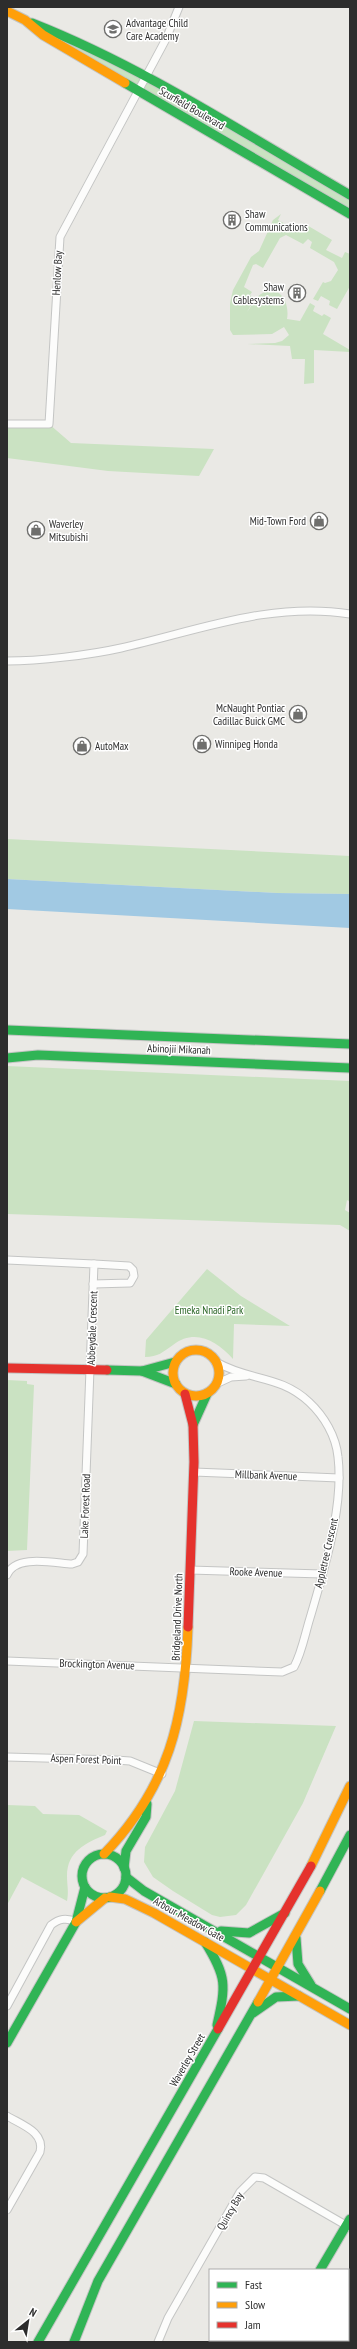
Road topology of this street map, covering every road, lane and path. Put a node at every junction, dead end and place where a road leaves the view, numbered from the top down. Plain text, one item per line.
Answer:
1 (179, 7) edge
2 (7, 11) edge
3 (24, 20) junction
4 (146, 77) junction
5 (138, 91) junction
6 (350, 195) edge
7 (350, 214) edge
8 (7, 424) edge
9 (350, 614) edge
10 (7, 661) edge
11 (7, 1030) edge
12 (350, 1044) edge
13 (7, 1053) edge
14 (38, 1055) junction
15 (7, 1058) edge
16 (350, 1068) edge
17 (7, 1260) edge
18 (94, 1264) junction
19 (94, 1284) junction
20 (175, 1362) junction
21 (218, 1363) junction
22 (7, 1368) edge
23 (90, 1371) junction
24 (142, 1371) junction
25 (250, 1376) junction
26 (218, 1383) junction
27 (176, 1384) junction
28 (185, 1394) junction
29 (207, 1394) junction
30 (193, 1425) junction
31 (194, 1472) junction
32 (339, 1478) junction
33 (190, 1570) junction
34 (322, 1574) junction
35 (7, 1575) edge
36 (7, 1661) edge
37 (187, 1668) junction
38 (7, 1757) edge
39 (162, 1774) junction
40 (350, 1786) edge
41 (147, 1804) junction
42 (350, 1835) edge
43 (104, 1854) junction
44 (125, 1873) junction
45 (85, 1887) junction
46 (107, 1897) junction
47 (286, 1912) junction
48 (76, 1922) junction
49 (210, 1928) junction
50 (297, 1934) junction
51 (204, 1941) junction
52 (260, 1957) junction
53 (277, 1967) junction
54 (253, 1969) junction
55 (271, 1979) junction
56 (313, 1988) junction
57 (301, 1996) junction
58 (7, 2006) edge
59 (350, 2009) edge
60 (250, 2015) junction
61 (350, 2025) edge
62 (216, 2033) junction
63 (7, 2041) edge
64 (7, 2116) edge
65 (7, 2210) edge
66 (349, 2224) edge
67 (321, 2269) edge
68 (38, 2342) edge
69 (74, 2342) edge
70 (158, 2342) edge

1 - 4 street, Henlow Bay
2 - 3 street, Scurfield Boulevard
3 - 4 street, Scurfield Boulevard
3 - 5 street, Scurfield Boulevard
4 - 5 street, Henlow Bay
4 - 6 street, Scurfield Boulevard
5 - 7 street, Scurfield Boulevard
5 - 8 street, Henlow Bay
9 - 10 street
11 - 12 street, Abinojii Mikanah
13 - 14 street
14 - 15 street, Abinojii Mikanah
14 - 16 street, Abinojii Mikanah
17 - 18 street, Abbeydale Crescent
18 - 19 street, Abbeydale Crescent
18 - 19 street, Abbeydale Crescent
19 - 23 street, Abbeydale Crescent
20 - 21 street
20 - 24 street
20 - 27 street
21 - 25 street, Appletree Crescent
21 - 26 street
22 - 23 street
23 - 24 street
23 - 35 street, Lake Forest Road
24 - 27 street
25 - 26 street, Appletree Crescent
25 - 32 street, Appletree Crescent
26 - 29 street
27 - 28 street
28 - 29 street
28 - 30 street, Bridgeland Drive North
29 - 30 street, Bridgeland Drive North
30 - 31 street, Bridgeland Drive North
31 - 32 street, Millbank Avenue
31 - 33 street, Bridgeland Drive North
32 - 34 street, Appletree Crescent
33 - 34 street, Rooke Avenue
33 - 37 street, Bridgeland Drive North
34 - 37 street, Appletree Crescent
36 - 37 street, Brockington Avenue
37 - 39 street, Bridgeland Drive North
38 - 39 street, Aspen Forest Point
39 - 41 street, Bridgeland Drive North
40 - 47 street, Waverley Street
41 - 43 street, Bridgeland Drive North
41 - 44 street, Bridgeland Drive North
42 - 50 street
43 - 44 street
43 - 45 street
44 - 46 street
44 - 49 street, Arbour Meadow Gate
45 - 46 street
45 - 48 street
46 - 48 street
46 - 51 street, Arbour Meadow Gate
47 - 49 street
47 - 52 street, Waverley Street
48 - 58 street
48 - 63 street
49 - 52 street, Arbour Meadow Gate
50 - 53 street
50 - 56 street
51 - 54 street, Arbour Meadow Gate
51 - 62 street
52 - 53 street, Arbour Meadow Gate
52 - 54 street, Waverley Street
53 - 55 street
53 - 56 street, Arbour Meadow Gate
54 - 55 street, Arbour Meadow Gate
54 - 62 street, Waverley Street
55 - 57 street, Arbour Meadow Gate
55 - 60 street
56 - 59 street, Arbour Meadow Gate
57 - 60 street
57 - 61 street, Arbour Meadow Gate
60 - 69 street
62 - 68 street, Waverley Street
64 - 65 street
66 - 67 street
66 - 70 street, Quincy Bay

